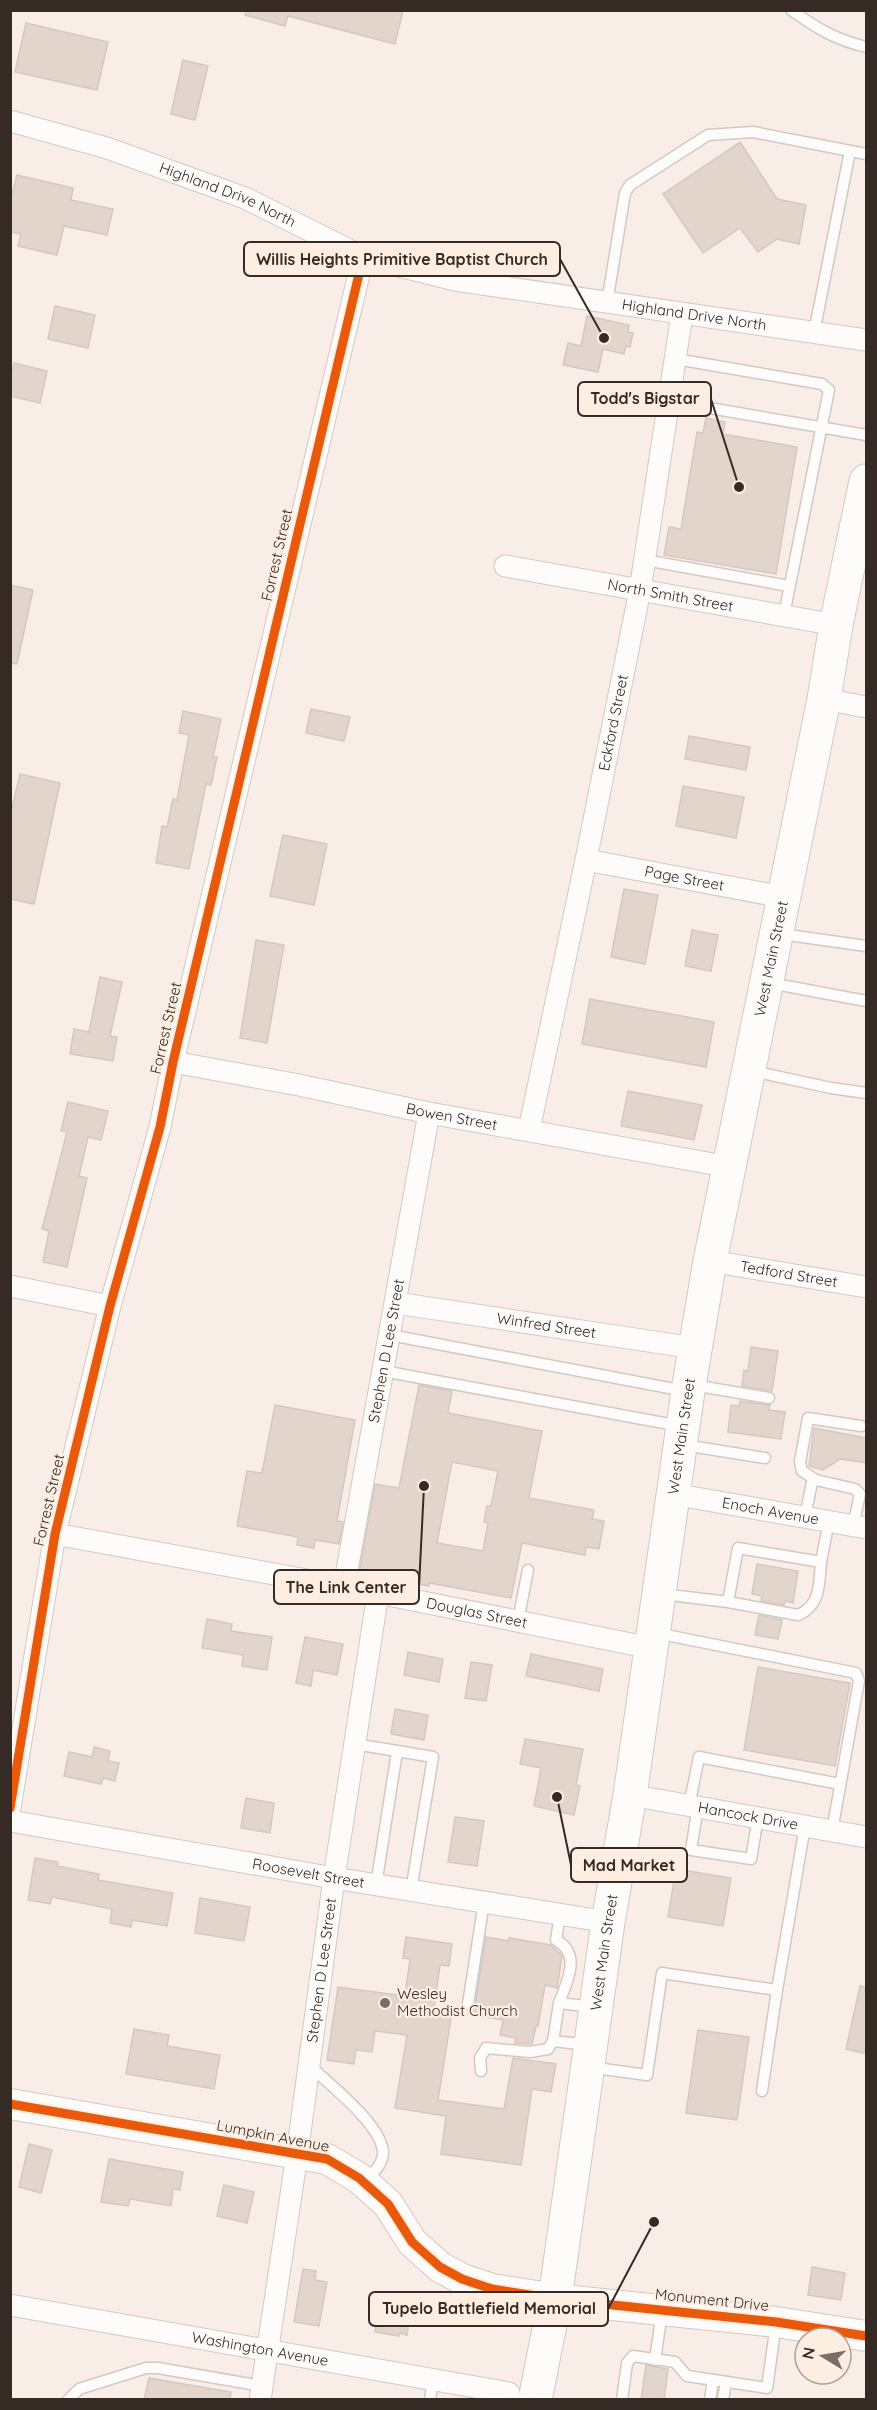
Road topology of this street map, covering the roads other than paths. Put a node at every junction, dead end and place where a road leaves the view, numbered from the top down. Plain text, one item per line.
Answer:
1 (791, 10) edge
2 (867, 46) edge
3 (10, 121) edge
4 (850, 151) junction
5 (867, 154) edge
6 (363, 257) junction
7 (607, 303) junction
8 (682, 314) junction
9 (814, 333) junction
10 (867, 340) edge
11 (676, 359) junction
12 (669, 401) junction
13 (822, 428) junction
14 (867, 435) edge
15 (867, 481) edge
16 (645, 560) junction
17 (505, 566) dead end
18 (789, 586) junction
19 (640, 590) junction
20 (784, 615) junction
21 (836, 625) junction
22 (824, 699) junction
23 (867, 707) edge
24 (586, 860) junction
25 (783, 897) junction
26 (776, 933) junction
27 (867, 946) edge
28 (766, 982) junction
29 (867, 1001) edge
30 (173, 1062) junction
31 (749, 1070) junction
32 (867, 1093) edge
33 (429, 1113) junction
34 (529, 1130) junction
35 (730, 1167) junction
36 (710, 1261) junction
37 (10, 1286) edge
38 (867, 1287) edge
39 (396, 1303) junction
40 (110, 1306) junction
41 (390, 1335) junction
42 (695, 1348) junction
43 (383, 1371) junction
44 (689, 1388) junction
45 (769, 1398) dead end
46 (861, 1426) dead end
47 (682, 1435) junction
48 (765, 1458) dead end
49 (816, 1480) junction
50 (673, 1494) junction
51 (805, 1517) junction
52 (829, 1521) junction
53 (860, 1527) edge
54 (55, 1534) junction
55 (821, 1562) junction
56 (528, 1570) dead end
57 (344, 1587) junction
58 (378, 1593) junction
59 (659, 1593) junction
60 (728, 1602) junction
61 (518, 1621) junction
62 (652, 1640) junction
63 (355, 1744) junction
64 (397, 1752) junction
65 (840, 1784) junction
66 (630, 1795) junction
67 (694, 1807) junction
68 (10, 1808) edge
69 (758, 1818) junction
70 (10, 1821) edge
71 (805, 1826) junction
72 (832, 1831) junction
73 (867, 1837) edge
74 (334, 1878) junction
75 (376, 1885) junction
76 (411, 1891) junction
77 (484, 1902) junction
78 (560, 1915) junction
79 (608, 1922) junction
80 (777, 1990) junction
81 (559, 2003) junction
82 (468, 2004) dead end
83 (595, 2007) junction
84 (553, 2041) junction
85 (588, 2055) junction
86 (309, 2065) junction
87 (481, 2071) dead end
88 (762, 2091) dead end
89 (10, 2104) edge
90 (297, 2155) junction
91 (363, 2182) junction
92 (555, 2299) junction
93 (10, 2305) edge
94 (662, 2310) junction
95 (776, 2322) junction
96 (867, 2336) edge
97 (267, 2350) junction
98 (656, 2360) junction
99 (713, 2380) junction
100 (726, 2382) junction
101 (431, 2389) edge
102 (261, 2393) edge
103 (507, 2396) edge
104 (68, 2400) edge
105 (622, 2400) edge
106 (710, 2400) edge
107 (723, 2400) edge

1 - 2 lane
3 - 6 street, Highland Drive North
4 - 5 lane
4 - 7 lane
4 - 9 lane
6 - 7 street, Highland Drive North
6 - 30 street, Forrest Street
7 - 8 street, Highland Drive North
8 - 9 street, Highland Drive North
8 - 11 street, Eckford Street
9 - 10 street, Highland Drive North
11 - 12 street, Eckford Street
11 - 13 lane
12 - 13 lane
12 - 16 street, Eckford Street
13 - 14 lane
13 - 18 lane
15 - 21 main road, West Main Street
16 - 18 lane
16 - 19 street, Eckford Street
17 - 19 street, North Smith Street
18 - 20 lane
19 - 20 street, North Smith Street
19 - 24 street, Eckford Street
20 - 21 street, North Smith Street
21 - 22 main road, West Main Street
22 - 23 street
22 - 25 main road, West Main Street
24 - 25 street, Page Street
24 - 34 street, Eckford Street
25 - 26 main road, West Main Street
26 - 27 lane
26 - 28 main road, West Main Street
28 - 29 lane
28 - 31 main road, West Main Street
30 - 33 street, Bowen Street
30 - 40 street, Forrest Street
31 - 32 lane
31 - 35 main road, West Main Street
33 - 34 street, Bowen Street
33 - 39 street, Stephen D Lee Street
34 - 35 street, Bowen Street
35 - 36 main road, West Main Street
36 - 38 street, Tedford Street
36 - 42 main road, West Main Street
37 - 40 street
39 - 41 street, Stephen D Lee Street
39 - 42 street, Winfred Street
40 - 54 street, Forrest Street
41 - 43 street, Stephen D Lee Street
41 - 44 lane
42 - 44 main road, West Main Street
43 - 47 lane
43 - 57 street, Stephen D Lee Street
44 - 45 lane
44 - 47 main road, West Main Street
46 - 49 lane
47 - 48 lane
47 - 50 main road, West Main Street
49 - 51 lane
49 - 53 lane
50 - 51 street, Enoch Avenue
50 - 59 main road, West Main Street
51 - 52 street, Enoch Avenue
52 - 53 street, Enoch Avenue
52 - 55 lane
54 - 57 street, Douglas Street
54 - 68 street, Forrest Street
55 - 60 lane
55 - 60 lane
56 - 61 lane
57 - 58 street, Douglas Street
58 - 61 street, Douglas Street
58 - 63 street, Stephen D Lee Street
59 - 60 lane
59 - 62 main road, West Main Street
61 - 62 street, Douglas Street
62 - 65 lane
62 - 66 main road, West Main Street
63 - 64 lane
63 - 74 street, Stephen D Lee Street
64 - 75 lane
64 - 76 lane
65 - 67 lane
65 - 72 lane
66 - 67 street, Hancock Drive
66 - 79 main road, West Main Street
67 - 69 street, Hancock Drive
67 - 69 lane
69 - 71 street, Hancock Drive
70 - 74 street, Roosevelt Street
71 - 72 street, Hancock Drive
71 - 80 lane
72 - 73 street, Hancock Drive
74 - 75 street, Roosevelt Street
74 - 86 street, Stephen D Lee Street
75 - 76 street, Roosevelt Street
76 - 77 street, Roosevelt Street
77 - 78 street, Roosevelt Street
77 - 82 lane
78 - 79 street, Roosevelt Street
78 - 81 lane
79 - 83 main road, West Main Street
80 - 85 lane
80 - 88 lane
81 - 83 lane
81 - 84 lane
83 - 85 main road, West Main Street
84 - 85 lane
84 - 87 lane
85 - 92 main road, West Main Street
86 - 90 street, Stephen D Lee Street
86 - 91 lane
89 - 90 street, Lumpkin Avenue
90 - 91 street, Lumpkin Avenue
90 - 97 street, Stephen D Lee Street
91 - 92 street, Lumpkin Avenue
92 - 94 street, Monument Drive
92 - 103 main road, West Main Street
93 - 97 street, Washington Avenue
94 - 95 street, Monument Drive
94 - 98 lane
95 - 96 street, Monument Drive
95 - 100 lane
97 - 101 street, Washington Avenue
97 - 102 street, Stephen D Lee Street
98 - 99 lane
98 - 105 lane
99 - 100 lane
99 - 106 lane
100 - 107 lane
101 - 103 street, Washington Avenue
102 - 104 lane

